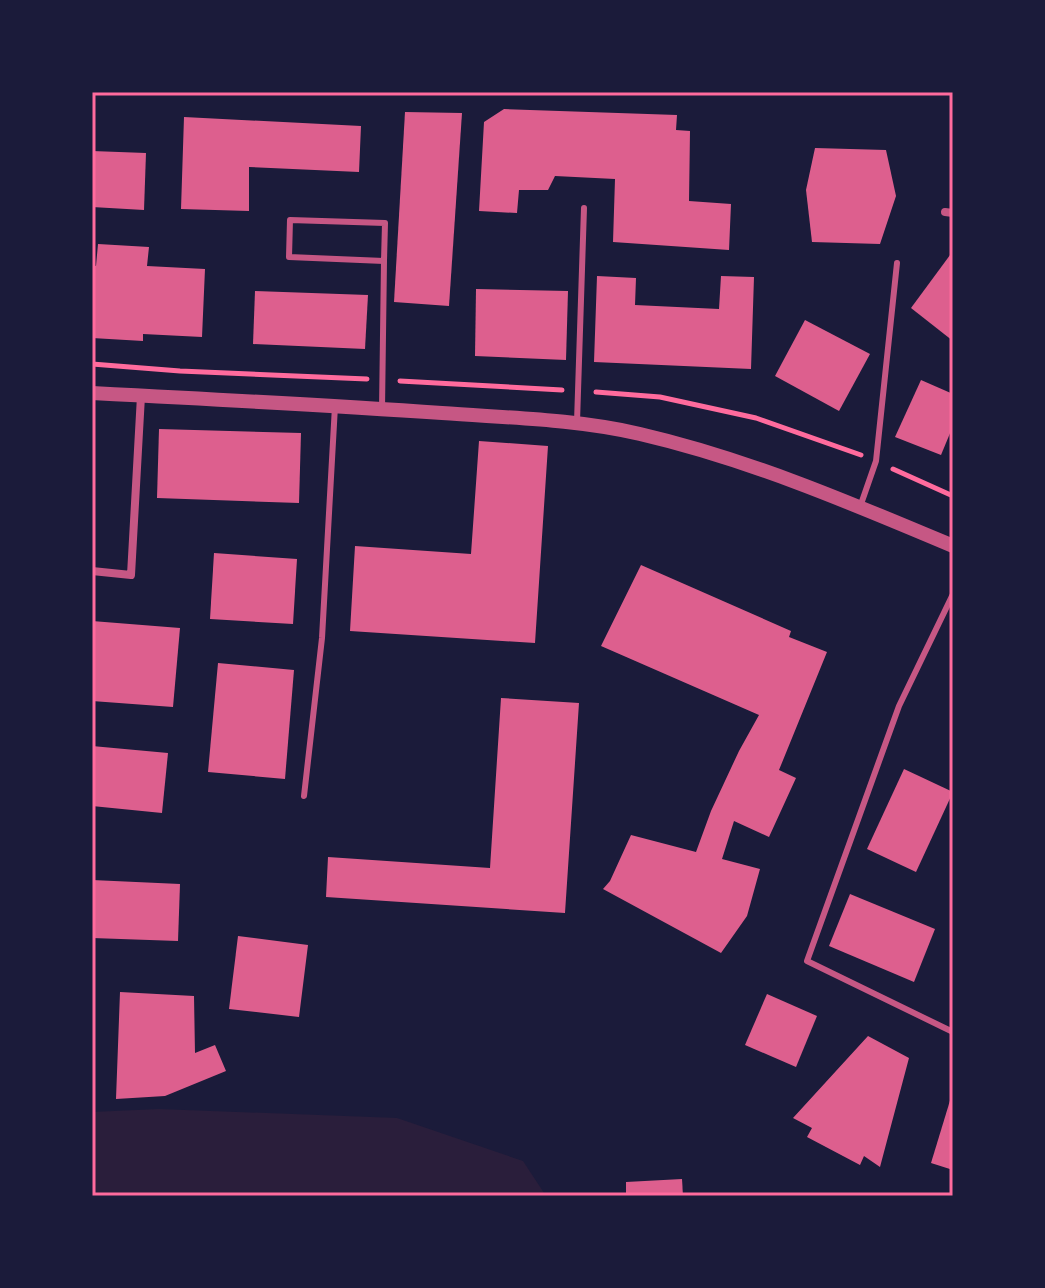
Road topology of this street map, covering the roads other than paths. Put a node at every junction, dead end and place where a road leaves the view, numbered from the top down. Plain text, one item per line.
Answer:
1 (584, 208) dead end
2 (384, 261) junction
3 (897, 263) dead end
4 (92, 393) edge
5 (141, 396) junction
6 (335, 406) junction
7 (382, 409) junction
8 (577, 422) junction
9 (860, 507) junction
10 (953, 546) edge
11 (92, 571) edge
12 (953, 594) edge
13 (304, 796) dead end
14 (953, 1032) edge

1 - 8 lane
2 - 2 lane
2 - 7 lane
3 - 9 lane
4 - 5 street
5 - 6 street
5 - 11 street
6 - 7 street
6 - 13 lane
7 - 8 street
8 - 9 street
9 - 10 street
12 - 14 lane

